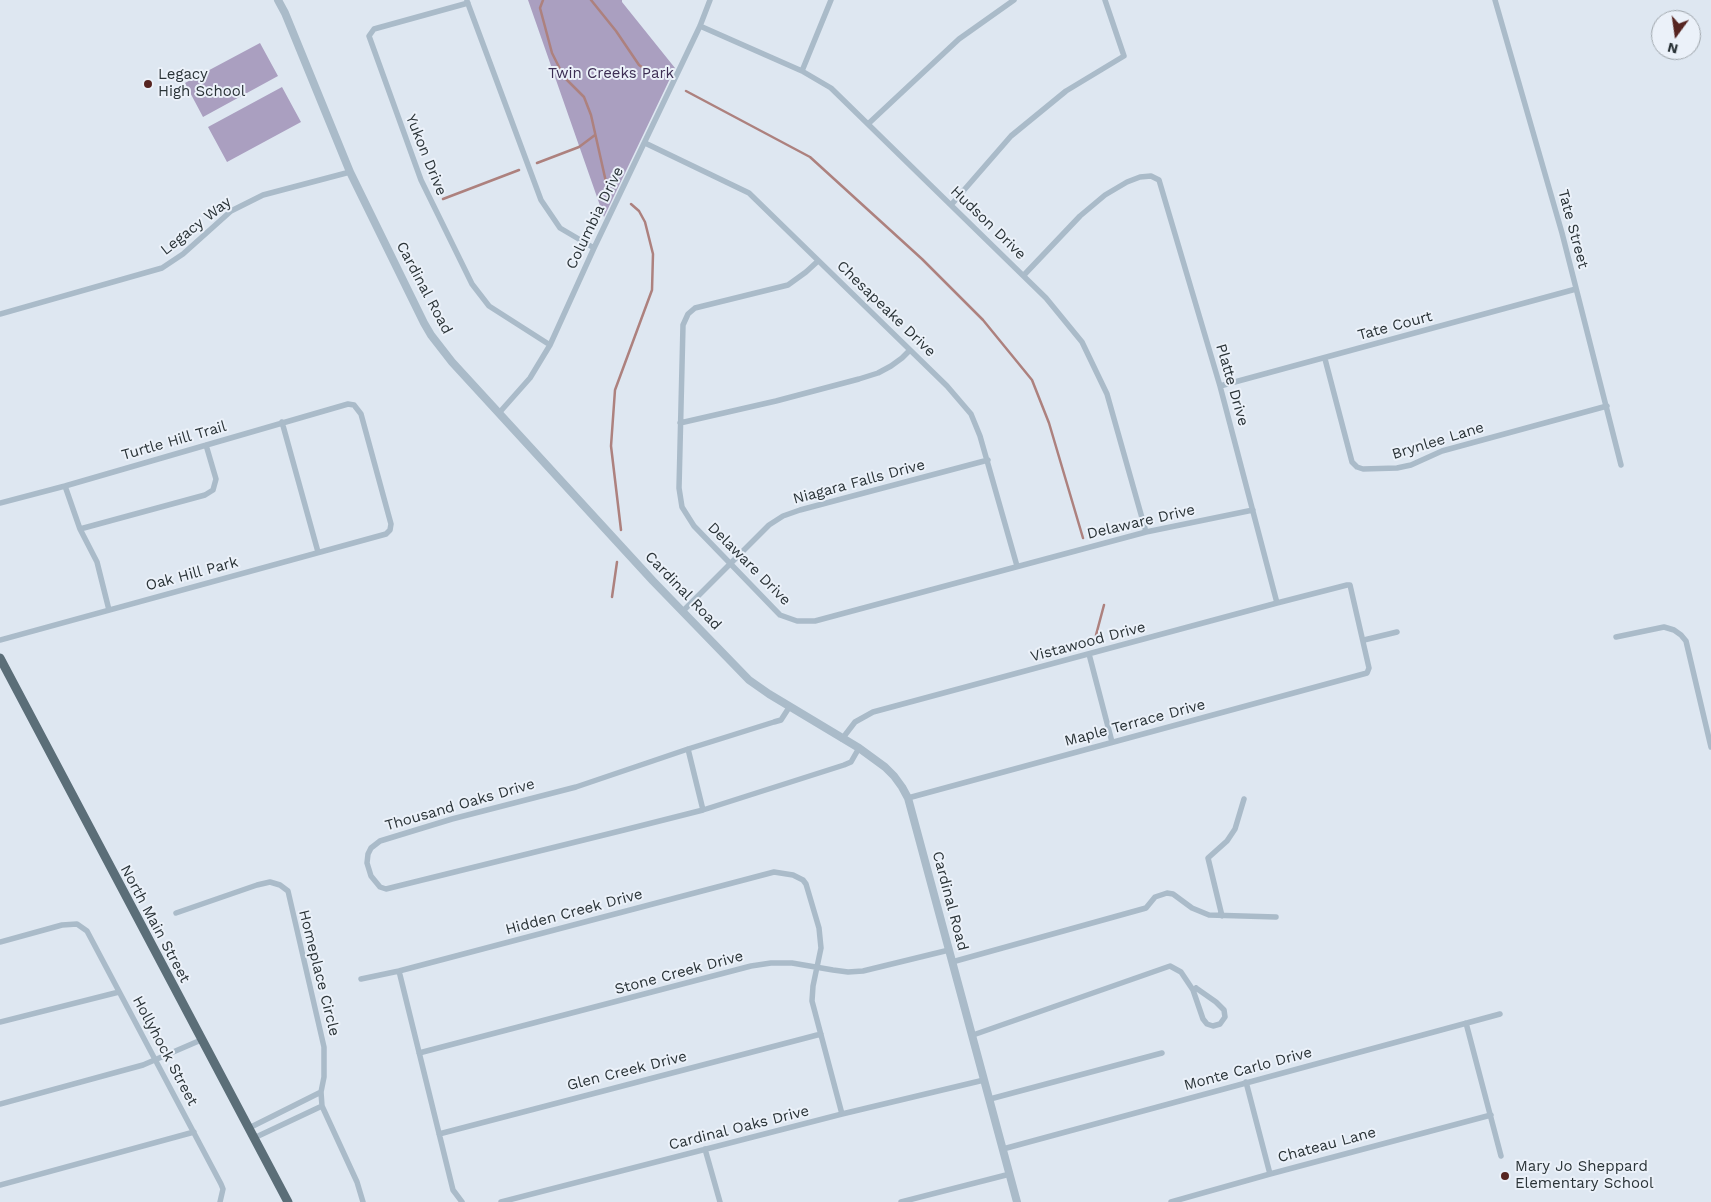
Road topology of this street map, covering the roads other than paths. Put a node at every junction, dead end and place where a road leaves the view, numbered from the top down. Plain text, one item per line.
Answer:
1 (278, 0) edge
2 (710, 0) edge
3 (831, 0) edge
4 (1014, 0) edge
5 (1105, 0) edge
6 (1495, 0) edge
7 (468, 2) edge
8 (700, 26) junction
9 (802, 71) junction
10 (868, 124) junction
11 (645, 143) junction
12 (350, 172) junction
13 (951, 205) junction
14 (594, 248) junction
15 (818, 261) junction
16 (1024, 275) junction
17 (1576, 289) junction
18 (0, 314) edge
19 (550, 345) junction
20 (910, 350) junction
21 (1325, 358) junction
22 (1220, 386) junction
23 (1607, 406) junction
24 (499, 413) junction
25 (282, 422) junction
26 (680, 423) junction
27 (206, 444) junction
28 (988, 460) junction
29 (1621, 465) dead end
30 (66, 486) junction
31 (0, 502) edge
32 (1252, 510) junction
33 (80, 529) junction
34 (390, 530) joint
35 (1146, 532) junction
36 (318, 552) junction
37 (730, 565) junction
38 (1017, 566) junction
39 (1277, 603) junction
40 (109, 610) junction
41 (683, 611) junction
42 (1397, 632) dead end
43 (1616, 637) dead end
44 (0, 640) edge
45 (1364, 640) junction
46 (1089, 654) junction
47 (0, 658) edge
48 (790, 706) junction
49 (842, 738) junction
50 (1112, 742) junction
51 (1711, 747) edge
52 (859, 748) junction
53 (688, 749) junction
54 (908, 798) junction
55 (1244, 799) dead end
56 (703, 810) junction
57 (176, 913) dead end
58 (1222, 916) junction
59 (1276, 917) dead end
60 (0, 942) edge
61 (948, 950) junction
62 (952, 962) junction
63 (817, 967) junction
64 (399, 971) junction
65 (362, 980) dead end
66 (1193, 990) junction
67 (119, 992) junction
68 (1500, 1014) dead end
69 (0, 1022) edge
70 (1466, 1023) junction
71 (821, 1034) junction
72 (972, 1034) junction
73 (201, 1040) junction
74 (418, 1053) junction
75 (1162, 1053) dead end
76 (156, 1060) junction
77 (984, 1080) junction
78 (1246, 1082) junction
79 (321, 1092) junction
80 (990, 1099) junction
81 (0, 1104) edge
82 (322, 1106) junction
83 (286, 1109) junction
84 (842, 1114) junction
85 (1491, 1115) junction
86 (291, 1120) junction
87 (249, 1128) junction
88 (194, 1132) junction
89 (439, 1134) junction
90 (254, 1138) junction
91 (705, 1149) junction
92 (1003, 1149) junction
93 (1501, 1156) dead end
94 (1010, 1174) junction
95 (1270, 1174) junction
96 (0, 1185) edge
97 (221, 1200) edge
98 (288, 1202) edge
99 (363, 1202) edge
100 (462, 1202) edge
101 (501, 1202) edge
102 (720, 1202) edge
103 (901, 1202) edge
104 (1017, 1202) edge
105 (1171, 1202) edge

1 - 12 street, Cardinal Road
2 - 8 street, Columbia Drive
3 - 9 street
4 - 10 street
5 - 13 street
6 - 17 street, Tate Street
7 - 14 street
7 - 19 street, Yukon Drive
8 - 9 street, Hudson Drive
8 - 11 street, Columbia Drive
9 - 10 street, Hudson Drive
10 - 13 street, Hudson Drive
11 - 14 street, Columbia Drive
11 - 15 street, Chesapeake Drive
12 - 18 street, Legacy Way
12 - 24 street, Cardinal Road
13 - 16 street, Hudson Drive
14 - 19 street, Columbia Drive
15 - 20 street, Chesapeake Drive
15 - 26 street, Delaware Drive
16 - 22 street, Platte Drive
16 - 35 street, Hudson Drive
17 - 21 street, Tate Court
17 - 23 street, Tate Street
19 - 24 street, Columbia Drive
20 - 26 street
20 - 28 street, Chesapeake Drive
21 - 22 street, Tate Court
21 - 23 street, Brynlee Lane
22 - 32 street, Platte Drive
23 - 29 street, Tate Street
24 - 41 street, Cardinal Road
25 - 27 street, Turtle Hill Trail
25 - 34 street, Turtle Hill Trail
25 - 36 street
26 - 37 street, Delaware Drive
27 - 30 street, Turtle Hill Trail
27 - 33 street
28 - 37 street, Niagara Falls Drive
28 - 38 street, Chesapeake Drive
30 - 31 street, Turtle Hill Trail
30 - 33 street
32 - 35 street, Delaware Drive
32 - 39 street, Platte Drive
33 - 40 street
34 - 36 street, Oak Hill Park
35 - 38 street, Delaware Drive
36 - 40 street, Oak Hill Park
37 - 38 street, Delaware Drive
37 - 41 street, Niagara Falls Drive
39 - 45 street, Vistawood Drive
39 - 46 street, Vistawood Drive
40 - 44 street, Oak Hill Park
41 - 48 street, Cardinal Road
42 - 45 street
43 - 51 street
45 - 50 street, Maple Terrace Drive
46 - 49 street, Vistawood Drive
46 - 50 street
47 - 73 main road, North Main Street
48 - 49 street, Cardinal Road
48 - 53 street, Thousand Oaks Drive
49 - 52 street, Cardinal Road
50 - 54 street, Maple Terrace Drive
52 - 54 street, Cardinal Road
52 - 56 street, Thousand Oaks Drive
53 - 56 street
53 - 56 street, Thousand Oaks Drive
54 - 61 street, Cardinal Road
55 - 58 street
57 - 79 street, Homeplace Circle
58 - 59 street
58 - 62 street
60 - 67 street, Hollyhock Street
61 - 62 street, Cardinal Road
61 - 63 street, Stone Creek Drive
62 - 72 street, Cardinal Road
63 - 64 street, Hidden Creek Drive
63 - 71 street
63 - 74 street, Stone Creek Drive
64 - 65 street, Hidden Creek Drive
64 - 74 street
66 - 66 street
66 - 72 street
67 - 69 street
67 - 76 street, Hollyhock Street
68 - 70 street, Monte Carlo Drive
70 - 78 street, Monte Carlo Drive
70 - 85 street
71 - 84 street
71 - 89 street, Glen Creek Drive
72 - 77 street, Cardinal Road
73 - 76 street
73 - 87 main road, North Main Street
74 - 89 street
75 - 80 street
76 - 81 street
76 - 88 street, Hollyhock Street
77 - 80 street, Cardinal Road
77 - 84 street, Cardinal Oaks Drive
78 - 92 street, Monte Carlo Drive
78 - 95 street
79 - 82 street, Homeplace Circle
79 - 83 street
80 - 92 street, Cardinal Road
82 - 86 street
82 - 99 street, Homeplace Circle
83 - 86 street
83 - 87 street
84 - 91 street, Cardinal Oaks Drive
85 - 93 street
85 - 95 street, Chateau Lane
86 - 90 street
87 - 90 main road, North Main Street
88 - 96 street
88 - 97 street, Hollyhock Street
89 - 100 street
90 - 98 main road, North Main Street
91 - 101 street, Cardinal Oaks Drive
91 - 102 street
92 - 94 street, Cardinal Road
94 - 103 street
94 - 104 street, Cardinal Road
95 - 105 street, Chateau Lane

